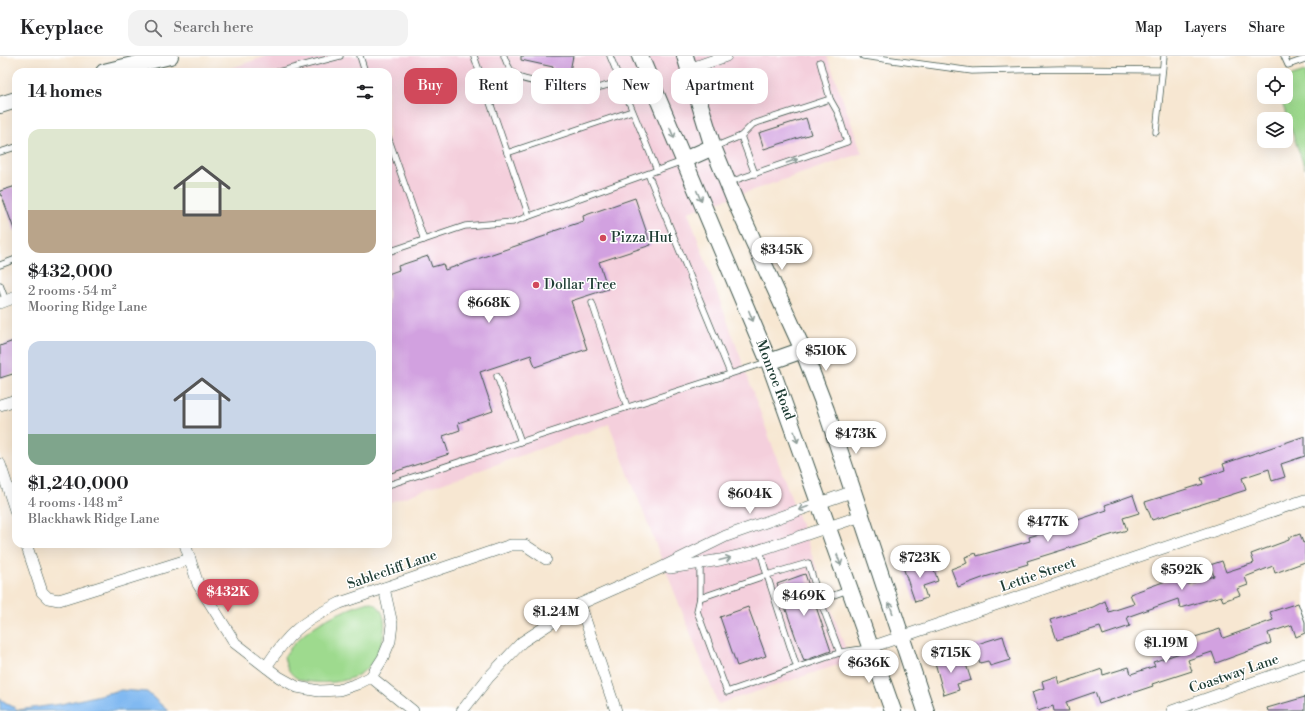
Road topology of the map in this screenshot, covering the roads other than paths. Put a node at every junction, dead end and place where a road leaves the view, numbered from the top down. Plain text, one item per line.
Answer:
1 (170, 56) edge
2 (340, 56) edge
3 (360, 56) edge
4 (474, 56) edge
5 (504, 56) edge
6 (610, 56) edge
7 (640, 56) edge
8 (726, 56) edge
9 (863, 56) edge
10 (1164, 56) edge
11 (1284, 56) edge
12 (1305, 60) edge
13 (687, 62) edge
14 (820, 62) dead end
15 (120, 68) edge
16 (294, 68) edge
17 (364, 68) edge
18 (615, 68) edge
19 (1162, 70) junction
20 (531, 80) edge
21 (830, 98) junction
22 (12, 101) edge
23 (629, 104) edge
24 (0, 105) edge
25 (632, 111) junction
26 (1156, 132) dead end
27 (741, 136) junction
28 (713, 147) junction
29 (12, 148) edge
30 (392, 148) edge
31 (0, 152) edge
32 (507, 152) junction
33 (684, 160) junction
34 (657, 170) junction
35 (648, 174) junction
36 (755, 174) junction
37 (728, 183) junction
38 (529, 216) junction
39 (424, 240) junction
40 (392, 251) edge
41 (12, 260) edge
42 (0, 265) edge
43 (0, 285) edge
44 (7, 300) edge
45 (592, 304) dead end
46 (803, 350) junction
47 (770, 362) junction
48 (730, 374) junction
49 (497, 376) dead end
50 (12, 401) edge
51 (0, 405) edge
52 (627, 407) junction
53 (521, 442) junction
54 (0, 464) edge
55 (392, 484) edge
56 (854, 491) junction
57 (1305, 500) edge
58 (12, 501) edge
59 (818, 503) junction
60 (861, 516) junction
61 (827, 528) junction
62 (27, 548) edge
63 (186, 548) edge
64 (760, 550) junction
65 (190, 559) junction
66 (546, 559) dead end
67 (700, 563) junction
68 (659, 569) junction
69 (767, 575) junction
70 (384, 588) junction
71 (850, 590) junction
72 (700, 598) junction
73 (820, 600) junction
74 (580, 604) junction
75 (901, 638) junction
76 (871, 647) junction
77 (840, 653) junction
78 (1305, 664) edge
79 (266, 667) junction
80 (797, 668) junction
81 (371, 677) junction
82 (413, 711) edge
83 (462, 711) edge
84 (616, 711) edge
85 (893, 711) edge
86 (926, 711) edge
87 (1172, 711) edge

1 - 15 main road
2 - 16 lane
3 - 17 lane
4 - 32 lane
5 - 20 lane
6 - 18 lane
7 -> 33 main road, Monroe Road
8 - 13 street
9 - 19 lane
10 - 19 lane
11 - 12 lane
13 - 28 main road
14 - 21 lane
19 - 26 lane
21 - 27 lane
36 -> 21 lane
22 - 24 main road
23 - 25 lane
25 - 32 lane
25 - 34 lane
27 - 28 lane
27 - 36 lane
28 - 33 main road
28 - 37 main road
29 - 31 lane
30 - 39 lane
32 - 38 lane
33 - 34 lane
33 -> 47 main road, Monroe Road
34 - 35 lane
35 - 38 lane
35 - 48 lane
36 - 37 lane
37 - 46 main road
38 - 39 lane
39 - 40 lane
41 - 42 lane
43 - 44 lane
45 - 52 lane
46 - 47 main road
46 - 56 main road
47 - 48 lane
47 -> 59 main road, Monroe Road
48 - 52 lane
49 - 53 lane
50 - 51 street
52 - 53 lane
53 - 55 lane
54 - 58 street
56 - 59 street
56 - 60 main road
57 - 75 street, Lettie Street
59 - 61 main road, Monroe Road
59 -> 68 street
60 - 61 street
75 -> 60 main road
61 - 64 street
61 -> 71 main road, Monroe Road
62 - 65 street
63 - 65 street
67 -> 64 street
64 - 69 lane
65 - 79 street
66 - 70 street, Sablecliff Lane
67 - 68 street
67 - 72 lane
68 - 74 street
69 - 72 lane
69 - 73 lane
69 - 80 lane
70 - 79 street, Sablecliff Lane
70 - 81 street
71 - 73 lane
71 - 76 main road, Monroe Road
72 - 80 lane
73 - 77 lane
74 - 83 street
74 - 84 street
75 - 76 street, Lettie Street
75 - 86 main road
76 - 77 lane
76 - 85 main road, Monroe Road
77 - 80 lane
78 - 87 street, Coastway Lane
79 - 81 street
81 - 82 street

